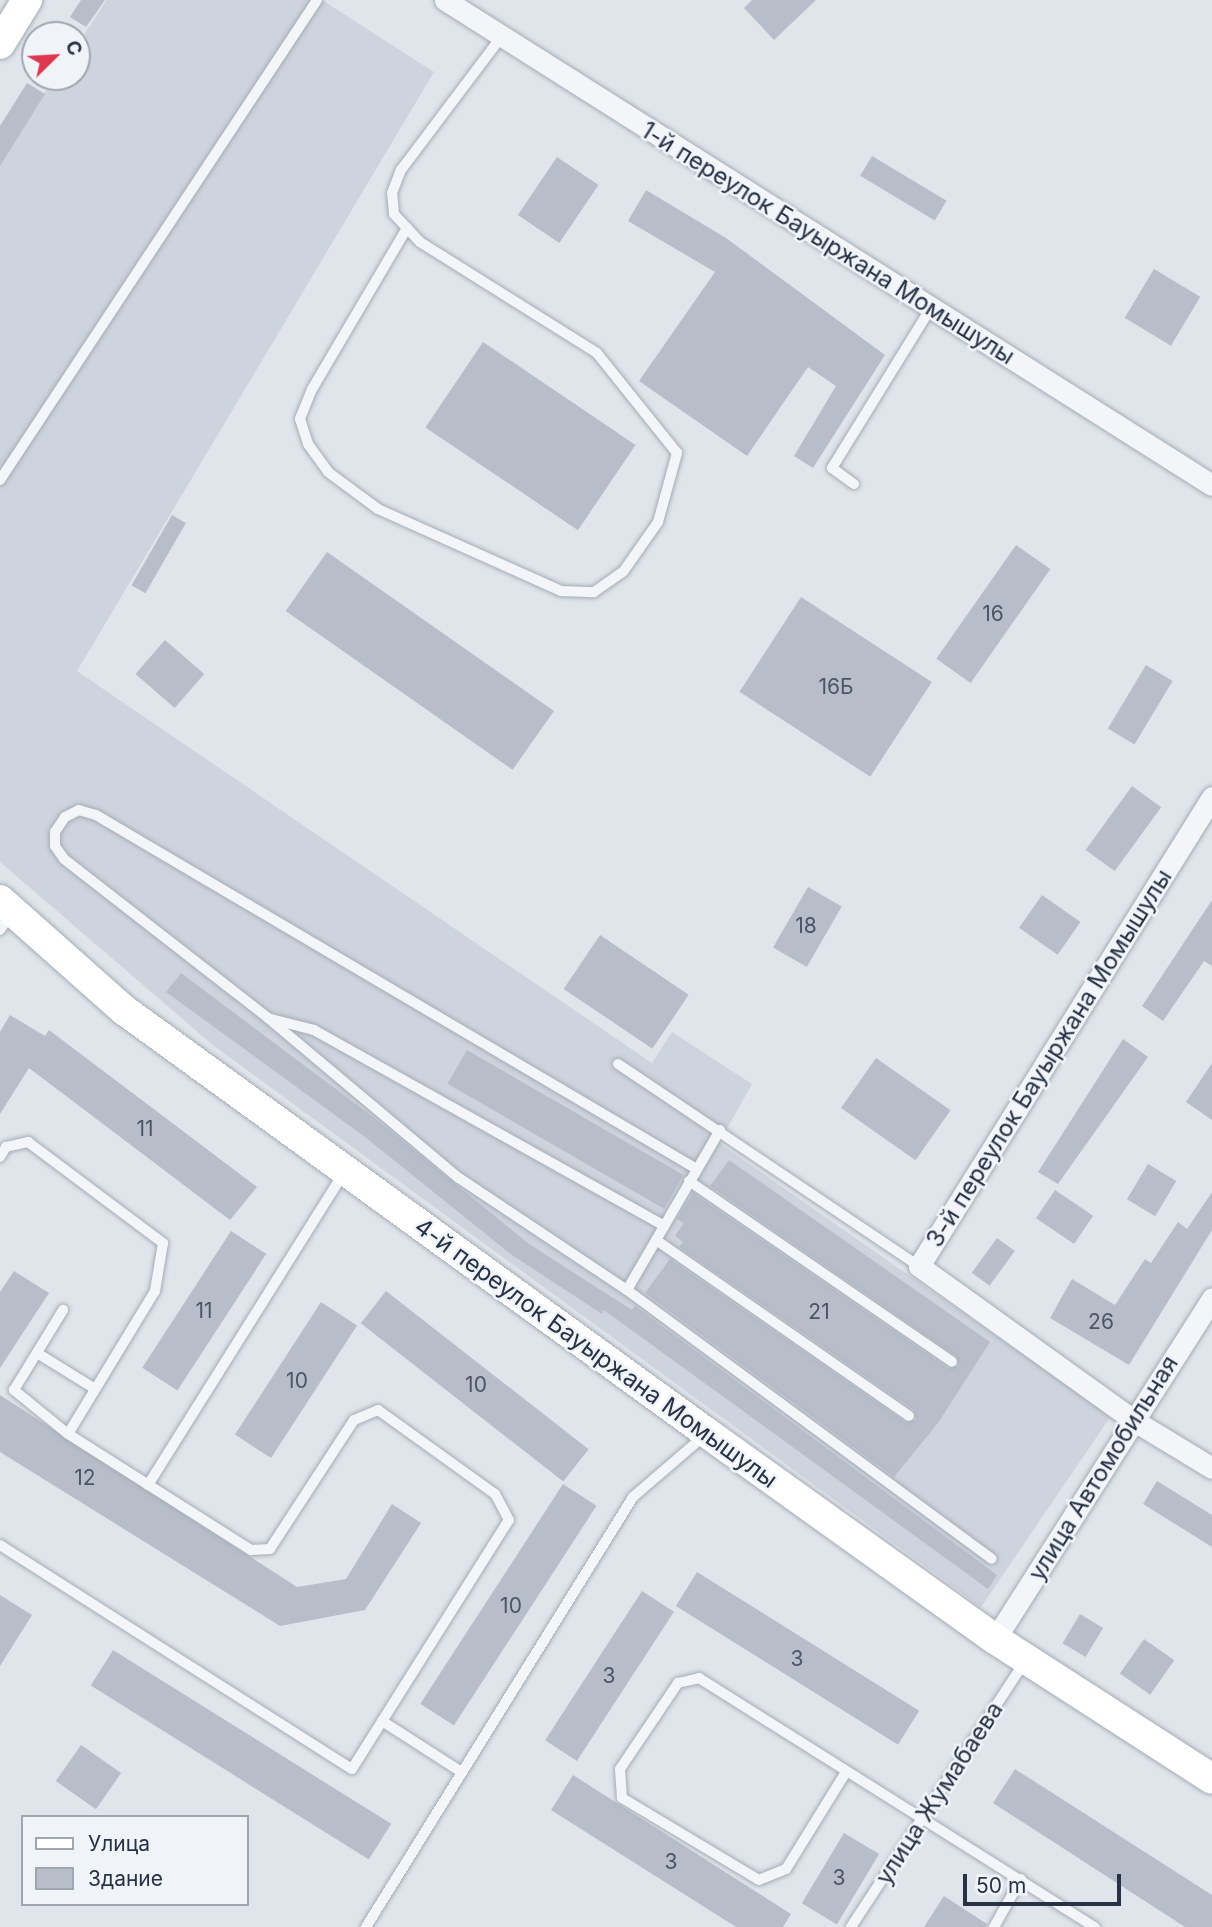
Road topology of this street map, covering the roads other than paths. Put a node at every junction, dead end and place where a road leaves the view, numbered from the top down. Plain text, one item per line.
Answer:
1 (27, 0) edge
2 (317, 0) edge
3 (444, 0) edge
4 (502, 36) junction
5 (0, 44) edge
6 (407, 228) junction
7 (931, 308) junction
8 (0, 480) edge
9 (854, 484) dead end
10 (1212, 485) edge
11 (1212, 797) edge
12 (4, 914) edge
13 (268, 1018) junction
14 (618, 1064) dead end
15 (720, 1130) junction
16 (0, 1157) edge
17 (695, 1168) junction
18 (345, 1171) junction
19 (689, 1181) junction
20 (664, 1226) junction
21 (656, 1240) junction
22 (919, 1266) junction
23 (627, 1290) junction
24 (1212, 1298) edge
25 (63, 1310) dead end
26 (37, 1353) junction
27 (952, 1362) dead end
28 (95, 1389) junction
29 (909, 1416) dead end
30 (1133, 1420) junction
31 (707, 1433) junction
32 (68, 1434) junction
33 (1212, 1468) edge
34 (148, 1485) junction
35 (0, 1545) edge
36 (992, 1559) dead end
37 (995, 1639) junction
38 (1026, 1659) junction
39 (382, 1721) junction
40 (460, 1771) junction
41 (846, 1772) junction
42 (1212, 1779) edge
43 (923, 1816) junction
44 (1021, 1879) junction
45 (366, 1927) edge
46 (851, 1927) edge
47 (994, 1927) edge
48 (1095, 1927) edge

1 - 5 street
2 - 8 lane
3 - 4 street, 1-й переулок Бауыржана Момышулы
4 - 6 lane
4 - 7 street, 1-й переулок Бауыржана Момышулы
6 - 6 lane
7 - 9 lane
7 - 10 street, 1-й переулок Бауыржана Момышулы
11 - 22 street, 3-й переулок Бауыржана Момышулы
12 - 18 street, 4-й переулок Бауыржана Момышулы
13 - 17 lane
13 - 20 lane
13 - 23 lane
14 - 15 lane
15 - 17 lane
15 - 22 lane
16 - 28 lane
17 - 19 lane
18 - 31 street, 4-й переулок Бауыржана Момышулы
18 - 34 lane
19 - 20 lane
19 - 27 lane
20 - 21 lane
21 - 23 lane
21 - 29 lane
22 - 30 street, 3-й переулок Бауыржана Момышулы
23 - 36 lane
24 - 30 street, улица Автомобильная
25 - 26 lane
26 - 28 lane
26 - 32 lane
28 - 32 lane
30 - 33 street, 3-й переулок Бауыржана Момышулы
30 - 37 street, улица Автомобильная
31 - 37 street, 4-й переулок Бауыржана Момышулы
31 - 40 lane
32 - 34 lane
34 - 39 lane
35 - 39 lane
37 - 38 street, 4-й переулок Бауыржана Момышулы
38 - 42 street, 4-й переулок Бауыржана Момышулы
38 - 43 lane, улица Жумабаева
39 - 40 lane
40 - 45 lane
41 - 41 lane
41 - 43 lane
43 - 44 lane
43 - 46 lane, улица Жумабаева
44 - 47 lane
44 - 48 lane

